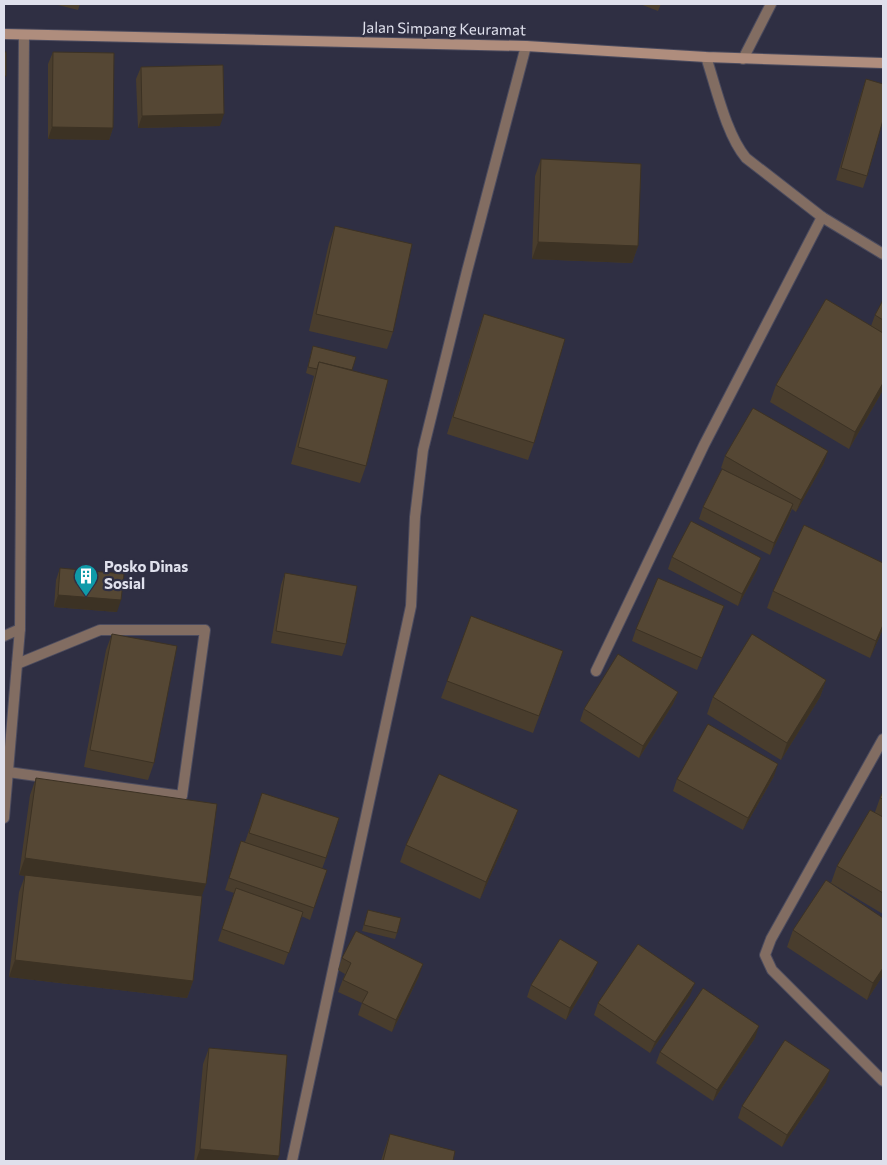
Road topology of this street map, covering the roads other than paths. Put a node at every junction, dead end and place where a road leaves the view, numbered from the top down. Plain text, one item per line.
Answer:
1 (771, 4) edge
2 (4, 34) edge
3 (24, 35) junction
4 (526, 46) junction
5 (706, 57) junction
6 (743, 59) junction
7 (883, 63) edge
8 (822, 217) junction
9 (883, 254) edge
10 (20, 629) junction
11 (4, 636) edge
12 (17, 664) junction
13 (596, 671) dead end
14 (883, 739) edge
15 (8, 772) junction
16 (4, 818) edge
17 (883, 1081) edge
18 (292, 1161) edge

1 - 6 street
2 - 3 main road, Jalan Simpang Keuramat
3 - 4 main road, Jalan Simpang Keuramat
3 - 10 street
4 - 5 main road, Jalan Simpang Keuramat
4 - 18 street
5 - 6 main road, Jalan Simpang Keuramat
5 - 8 street
6 - 7 main road, Jalan Simpang Keuramat
8 - 9 street
8 - 13 street
10 - 11 street
10 - 12 street
12 - 15 street
12 - 15 street
14 - 17 street
15 - 16 street

